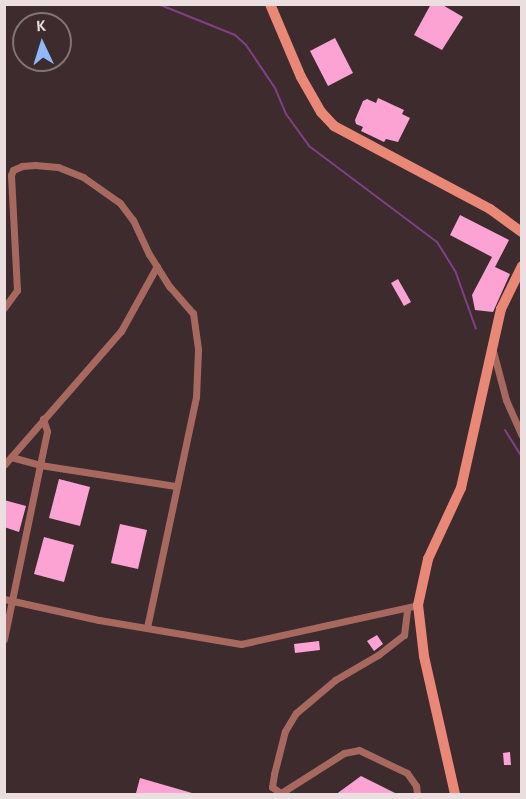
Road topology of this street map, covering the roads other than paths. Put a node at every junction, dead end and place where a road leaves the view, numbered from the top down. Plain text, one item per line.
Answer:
1 (270, 4) edge
2 (522, 232) edge
3 (157, 266) junction
4 (522, 266) edge
5 (4, 308) edge
6 (492, 346) junction
7 (43, 419) junction
8 (522, 436) edge
9 (11, 457) junction
10 (4, 465) edge
11 (40, 465) junction
12 (175, 486) junction
13 (4, 599) edge
14 (13, 601) junction
15 (418, 605) junction
16 (407, 609) junction
17 (147, 628) junction
18 (4, 639) edge
19 (282, 794) edge
20 (417, 795) edge
21 (455, 795) edge

1 - 2 street
3 - 5 street
3 - 7 street
3 - 12 street
4 - 6 street
6 - 8 street
6 - 15 street
7 - 9 street
7 - 11 street
9 - 10 street
9 - 11 street
11 - 12 street
11 - 14 street
12 - 17 street
13 - 14 street
14 - 17 street
14 - 18 street
15 - 16 street
15 - 21 street
16 - 17 street
16 - 19 street
19 - 20 street

